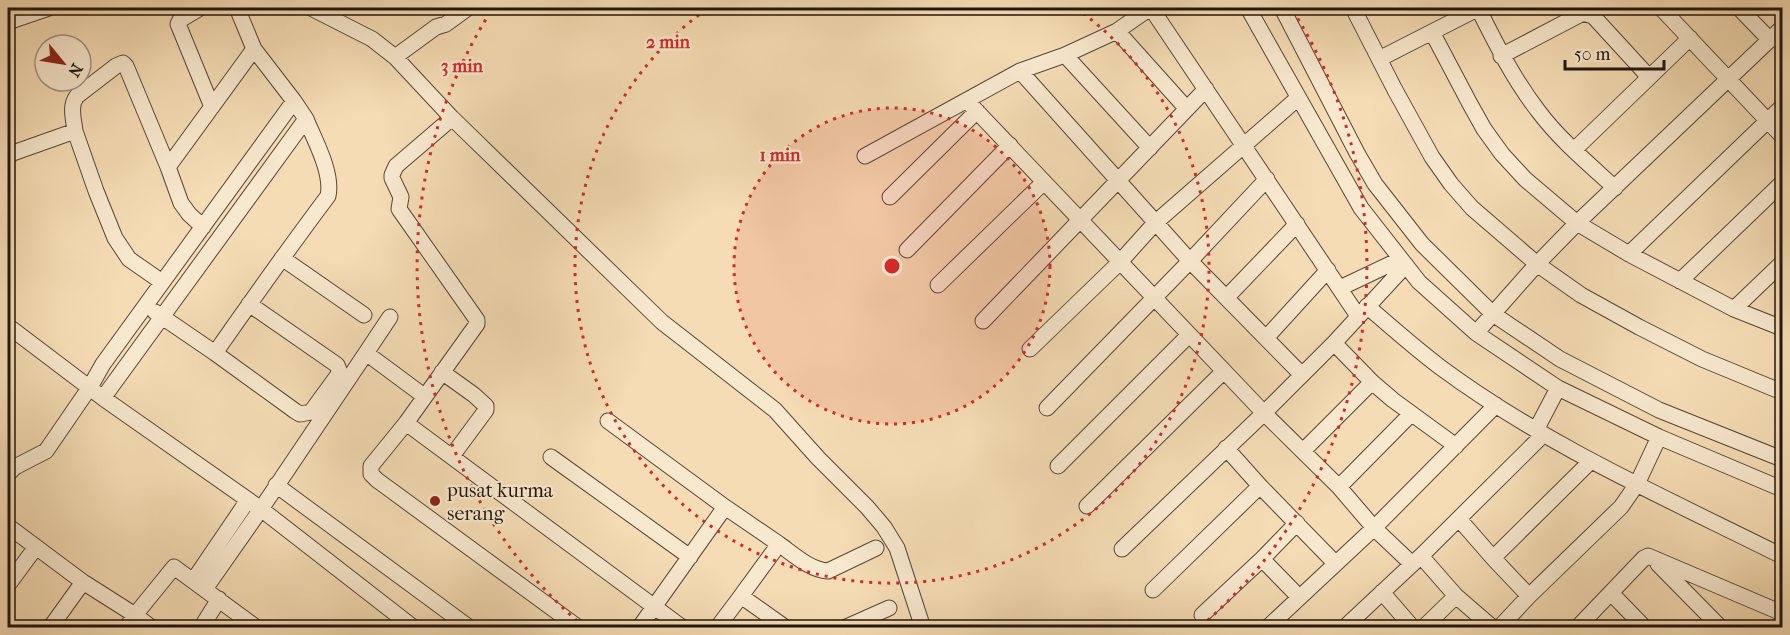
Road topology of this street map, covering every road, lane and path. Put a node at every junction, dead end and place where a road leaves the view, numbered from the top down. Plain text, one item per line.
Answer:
1 (49, 8) edge
2 (200, 8) edge
3 (237, 8) edge
4 (311, 8) edge
5 (468, 8) edge
6 (1151, 8) edge
7 (1248, 8) edge
8 (1282, 8) edge
9 (1479, 8) edge
10 (1661, 8) edge
11 (1739, 8) edge
12 (1359, 9) edge
13 (8, 22) edge
14 (1782, 28) edge
15 (1117, 31) junction
16 (1432, 32) junction
17 (1690, 38) junction
18 (1770, 40) junction
19 (254, 49) junction
20 (1065, 56) junction
21 (1501, 56) junction
22 (395, 57) junction
23 (1379, 59) junction
24 (1020, 71) junction
25 (1649, 77) junction
26 (1729, 79) junction
27 (1206, 89) junction
28 (1298, 98) junction
29 (294, 101) junction
30 (972, 106) junction
31 (212, 107) junction
32 (1782, 107) edge
33 (1187, 109) junction
34 (452, 118) junction
35 (306, 119) junction
36 (1768, 121) junction
37 (75, 131) junction
38 (1782, 136) edge
39 (1010, 145) junction
40 (1245, 145) junction
41 (1150, 148) junction
42 (1574, 150) junction
43 (865, 156) dead end
44 (8, 157) edge
45 (168, 167) junction
46 (1267, 179) junction
47 (1044, 182) junction
48 (1782, 183) edge
49 (1615, 188) junction
50 (890, 197) dead end
51 (1155, 223) junction
52 (1297, 224) junction
53 (1577, 224) junction
54 (203, 227) junction
55 (907, 250) dead end
56 (1629, 254) junction
57 (282, 258) junction
58 (1190, 261) junction
59 (1120, 262) junction
60 (1404, 262) junction
61 (1782, 263) edge
62 (1537, 264) junction
63 (1328, 270) junction
64 (1680, 281) junction
65 (162, 282) junction
66 (938, 285) dead end
67 (1340, 288) junction
68 (1227, 297) junction
69 (1154, 298) junction
70 (249, 304) junction
71 (146, 306) junction
72 (1734, 309) junction
73 (1363, 311) junction
74 (364, 315) dead end
75 (162, 316) junction
76 (390, 317) dead end
77 (983, 321) dead end
78 (1485, 324) junction
79 (8, 326) edge
80 (1782, 328) edge
81 (1189, 335) junction
82 (1266, 338) junction
83 (1334, 343) junction
84 (1030, 349) dead end
85 (214, 353) junction
86 (366, 353) junction
87 (1224, 371) junction
88 (442, 372) junction
89 (1302, 375) junction
90 (1372, 382) junction
91 (90, 387) junction
92 (1558, 388) junction
93 (1782, 392) edge
94 (424, 396) junction
95 (104, 398) junction
96 (1496, 405) junction
97 (1047, 408) dead end
98 (1264, 413) junction
99 (1410, 414) junction
100 (608, 421) dead end
101 (406, 423) junction
102 (1540, 433) junction
103 (1659, 436) junction
104 (1456, 446) junction
105 (1226, 448) junction
106 (1303, 451) junction
107 (452, 456) junction
108 (551, 457) dead end
109 (1782, 459) edge
110 (1591, 461) junction
111 (1058, 466) dead end
112 (8, 474) edge
113 (1637, 484) junction
114 (276, 485) junction
115 (1260, 486) junction
116 (1339, 487) junction
117 (1782, 489) edge
118 (248, 500) junction
119 (1087, 506) dead end
120 (725, 507) junction
121 (261, 509) junction
122 (1459, 519) junction
123 (1297, 523) junction
124 (8, 526) edge
125 (1374, 528) junction
126 (779, 544) junction
127 (36, 547) junction
128 (876, 548) dead end
129 (1122, 549) dead end
130 (1782, 556) edge
131 (690, 557) junction
132 (1652, 557) junction
133 (1493, 558) junction
134 (1262, 559) junction
135 (1417, 560) junction
136 (1335, 563) junction
137 (83, 582) junction
138 (8, 585) edge
139 (199, 585) junction
140 (1153, 590) dead end
141 (1382, 592) junction
142 (1611, 593) junction
143 (741, 596) junction
144 (1529, 596) junction
145 (1299, 597) junction
146 (1456, 597) junction
147 (219, 599) junction
148 (654, 606) junction
149 (889, 608) dead end
150 (1782, 613) edge
151 (1202, 615) dead end
152 (131, 621) edge
153 (50, 627) edge
154 (152, 627) edge
155 (201, 627) edge
156 (257, 627) edge
157 (414, 627) edge
158 (470, 627) edge
159 (579, 627) edge
160 (639, 627) edge
161 (683, 627) edge
162 (717, 627) edge
163 (786, 627) edge
164 (844, 627) edge
165 (923, 627) edge
166 (1267, 627) edge
167 (1344, 627) edge
168 (1413, 627) edge
169 (1423, 627) edge
170 (1493, 627) edge
171 (1499, 627) edge
172 (1577, 627) edge
173 (1645, 627) edge
174 (1721, 627) edge

1 - 13 street
2 - 31 street
3 - 19 street
4 - 22 street
5 - 22 street
6 - 15 street
6 - 27 street
7 - 28 street
8 - 78 street
9 - 16 street
9 - 21 street
10 - 17 street
11 - 18 street
12 - 23 street
14 - 18 street
15 - 20 street
15 - 33 street
16 - 23 street
16 - 53 street
17 - 25 street
17 - 26 street
18 - 26 street
19 - 29 street
19 - 31 street
20 - 24 street
20 - 41 street
21 - 25 street
21 - 42 street
22 - 34 street
23 - 62 street
24 - 30 street
24 - 51 street
25 - 42 street
26 - 36 street
26 - 49 street
27 - 33 street
27 - 40 street
28 - 40 street
28 - 60 street
29 - 35 street
29 - 54 street
30 - 39 street
30 - 43 street
30 - 50 street
31 - 45 street
32 - 36 street
33 - 41 street
34 - 88 street
34 - 165 street
35 - 57 street
35 - 75 street
36 - 38 street
36 - 56 street
37 - 44 street
37 - 45 street
37 - 65 street
39 - 47 street
39 - 55 street
40 - 46 street
40 - 51 street
41 - 77 street
42 - 49 street
45 - 54 street
46 - 52 street
46 - 58 street
47 - 59 street
47 - 66 street
48 - 64 street
49 - 53 street
51 - 58 street
51 - 59 street
52 - 63 street
52 - 68 street
53 - 56 street
53 - 62 street
54 - 65 street
56 - 64 street
57 - 70 street
57 - 74 street
58 - 68 street
58 - 69 street
59 - 69 street
59 - 84 street
60 - 67 street
60 - 73 street
60 - 78 street
61 - 72 street
62 - 78 street
62 - 93 street
63 - 67 street
63 - 82 street
64 - 72 street
65 - 71 street
67 - 73 street
68 - 82 street
69 - 81 street
69 - 97 street
70 - 85 street
70 - 85 street
71 - 75 street
71 - 91 street
72 - 80 street
73 - 83 street
73 - 96 street
75 - 85 street
75 - 95 street
76 - 86 street
78 - 92 street
78 - 109 street
79 - 91 street
81 - 87 street
81 - 111 street
82 - 89 street
83 - 89 street
83 - 90 street
86 - 94 street
86 - 114 street
87 - 98 street
87 - 119 street
88 - 94 street
88 - 107 street
89 - 98 street
90 - 99 street
90 - 106 street
91 - 95 street
91 - 112 street
92 - 102 street
92 - 103 street
94 - 101 street
95 - 118 street
96 - 102 street
96 - 104 street
98 - 105 street
98 - 106 street
99 - 104 street
99 - 116 street
100 - 120 street
101 - 107 street
101 - 159 street
102 - 110 street
102 - 122 street
103 - 113 street
103 - 117 street
104 - 125 street
105 - 115 street
105 - 129 street
106 - 116 street
107 - 148 street
108 - 131 street
110 - 113 street
110 - 133 street
113 - 130 street
113 - 144 street
114 - 121 street
114 - 158 street
115 - 123 street
115 - 140 street
116 - 125 street
118 - 121 street
118 - 139 street
120 - 126 street
120 - 131 street
121 - 139 street
121 - 157 street
122 - 133 street
122 - 135 street
123 - 134 street
123 - 136 street
124 - 127 street
125 - 135 street
125 - 136 street
126 - 128 street
126 - 143 street
127 - 137 street
127 - 138 street
131 - 148 street
132 - 142 street
132 - 150 street
132 - 174 street
133 - 144 street
134 - 145 street
134 - 151 street
135 - 141 street
135 - 146 street
136 - 145 street
137 - 152 street
137 - 153 street
139 - 147 street
139 - 152 street
141 - 167 street
141 - 168 street
142 - 172 street
142 - 173 street
143 - 162 street
143 - 163 street
144 - 171 street
145 - 166 street
146 - 169 street
146 - 170 street
147 - 155 street
147 - 156 street
148 - 160 street
148 - 161 street
149 - 164 street
152 - 154 street

